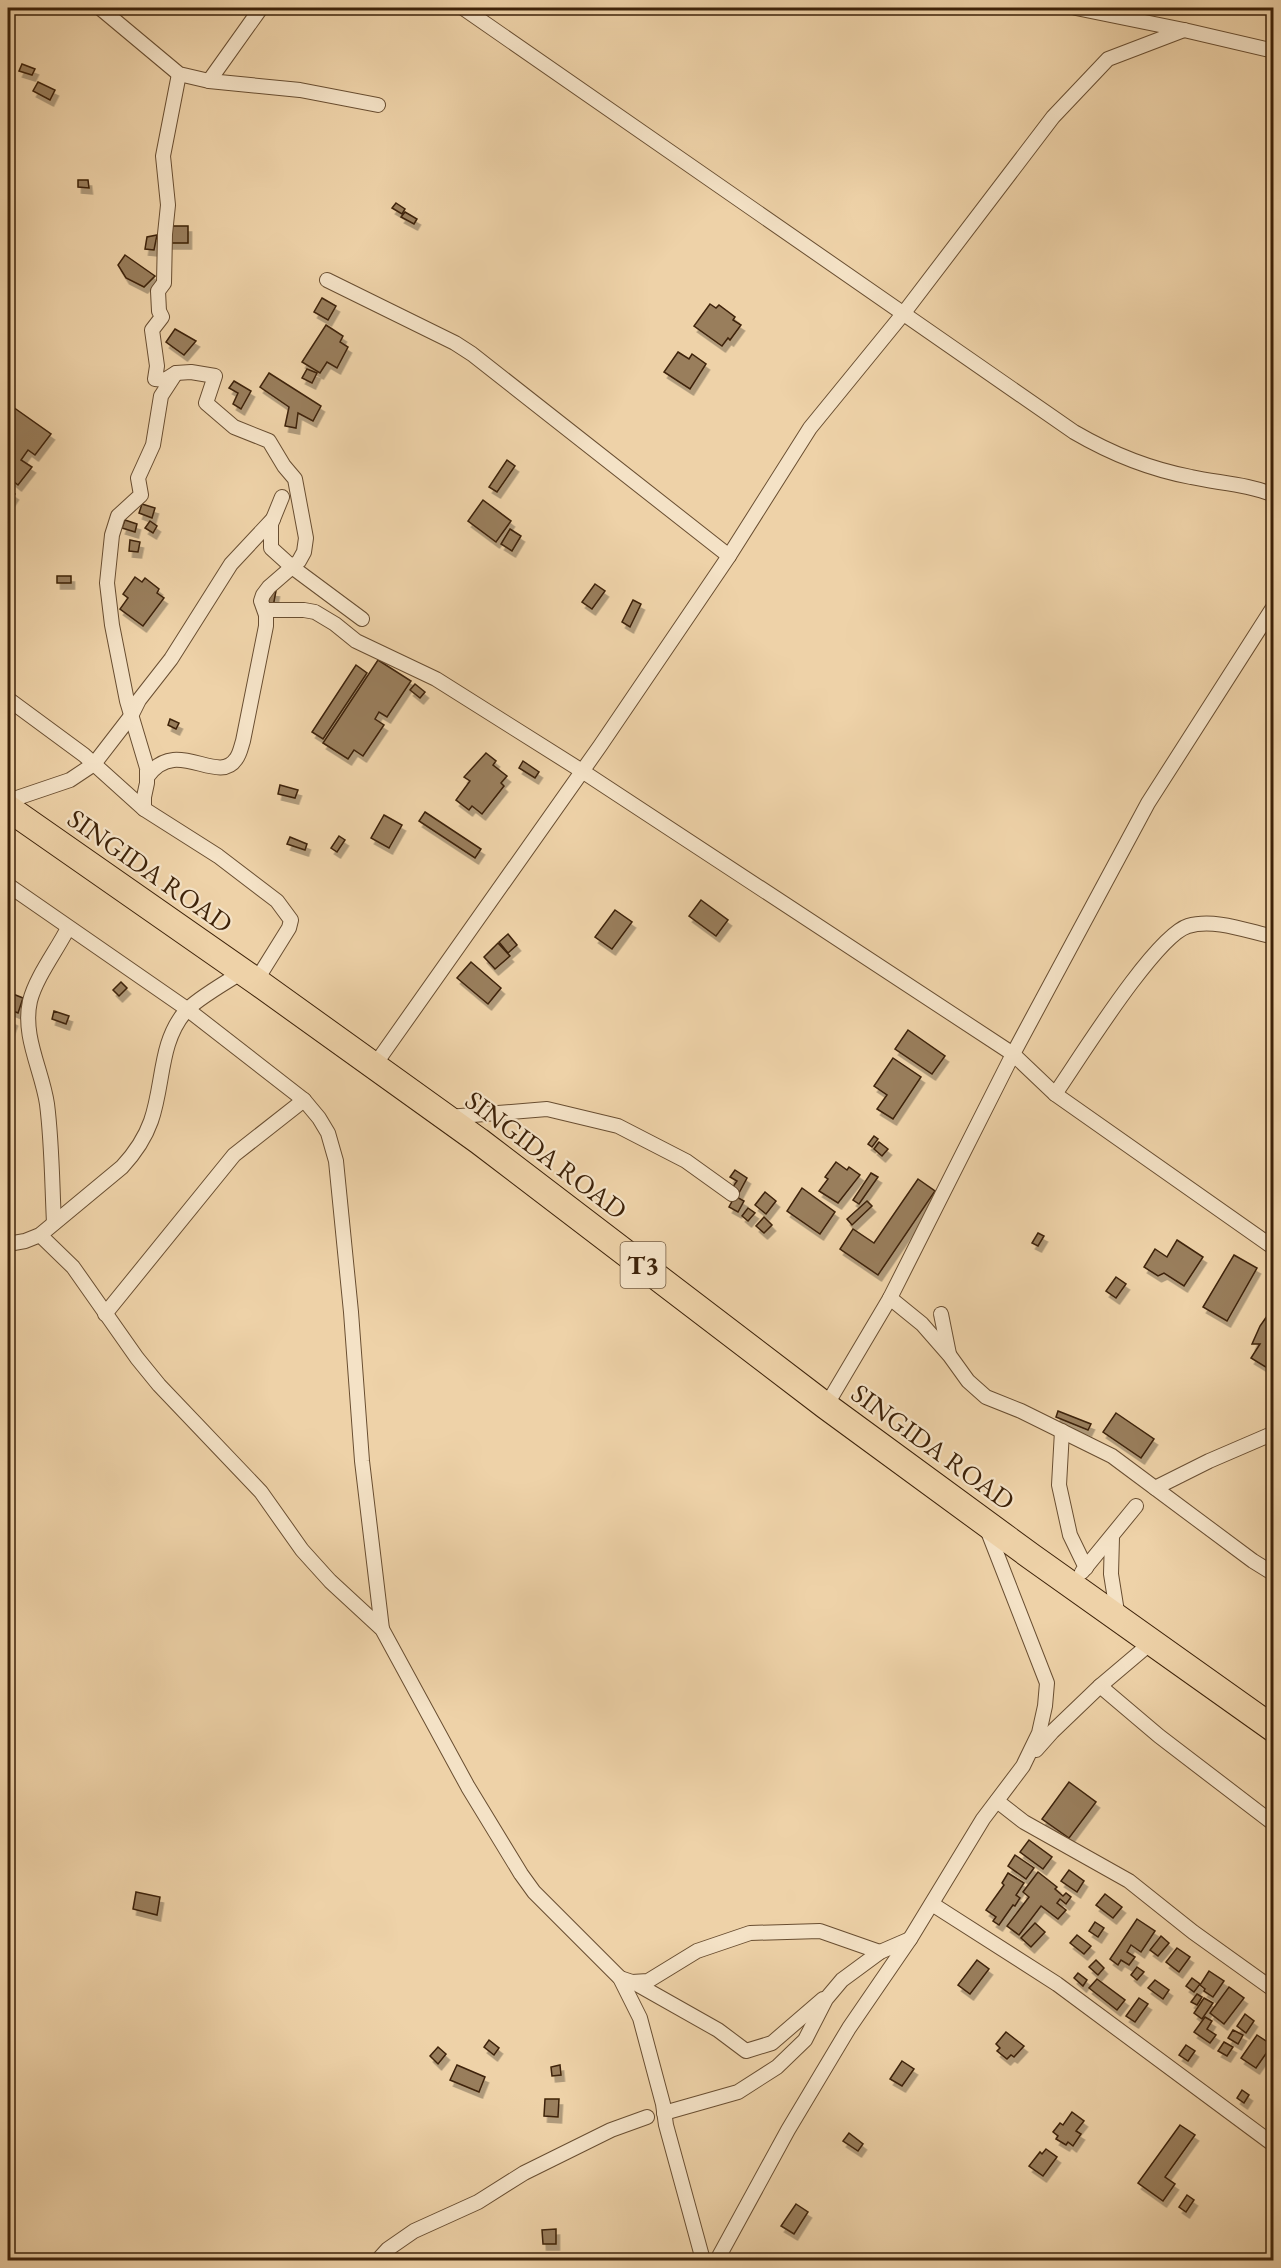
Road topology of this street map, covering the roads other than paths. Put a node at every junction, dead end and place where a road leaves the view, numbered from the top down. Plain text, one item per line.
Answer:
1 (100, 8) edge
2 (261, 8) edge
3 (463, 8) edge
4 (1076, 8) edge
5 (1184, 30) junction
6 (1274, 51) edge
7 (179, 74) junction
8 (209, 81) junction
9 (378, 105) dead end
10 (327, 280) dead end
11 (903, 314) junction
12 (176, 373) junction
13 (1274, 495) edge
14 (282, 497) dead end
15 (273, 519) junction
16 (729, 556) junction
17 (292, 567) junction
18 (1274, 606) edge
19 (265, 610) junction
20 (362, 619) dead end
21 (8, 699) edge
22 (131, 716) junction
23 (93, 764) junction
24 (582, 771) junction
25 (148, 776) junction
26 (8, 801) edge
27 (8, 808) edge
28 (144, 809) junction
29 (8, 885) edge
30 (68, 928) junction
31 (1274, 937) edge
32 (249, 977) junction
33 (187, 1009) junction
34 (1012, 1054) junction
35 (374, 1066) junction
36 (1054, 1094) junction
37 (304, 1100) junction
38 (446, 1117) junction
39 (732, 1194) dead end
40 (54, 1223) junction
41 (40, 1235) junction
42 (8, 1244) edge
43 (1274, 1248) edge
44 (890, 1298) junction
45 (105, 1314) junction
46 (941, 1314) dead end
47 (950, 1356) junction
48 (826, 1406) junction
49 (1062, 1431) junction
50 (1274, 1433) edge
51 (1155, 1488) junction
52 (1136, 1506) dead end
53 (985, 1523) junction
54 (1112, 1537) junction
55 (1274, 1574) edge
56 (1079, 1577) junction
57 (1118, 1618) junction
58 (382, 1629) junction
59 (1152, 1642) junction
60 (1100, 1686) junction
61 (1274, 1729) edge
62 (1023, 1766) junction
63 (997, 1800) junction
64 (1274, 1824) edge
65 (932, 1904) junction
66 (910, 1939) junction
67 (880, 1952) junction
68 (626, 1980) junction
69 (836, 1988) junction
70 (1274, 1990) edge
71 (664, 2113) junction
72 (647, 2117) dead end
73 (1274, 2145) edge
74 (378, 2260) edge
75 (702, 2260) edge
76 (717, 2260) edge

1 - 7 street
2 - 8 street
3 - 11 street
4 - 5 street
5 - 6 street
5 - 11 street
7 - 8 street
7 - 12 street
8 - 9 street
10 - 16 street
11 - 13 street
11 - 16 street
12 - 17 street
12 - 22 street
14 - 15 street
15 - 17 street
15 - 22 street
16 - 24 street
17 - 19 street
17 - 20 street
18 - 34 street
19 - 24 street
19 - 25 street
21 - 23 street
22 - 23 street
22 - 25 street
23 - 26 street
23 - 28 street
24 - 34 street
24 - 35 street
25 - 28 street
27 - 32 highway, SINGIDA ROAD / T3
28 - 32 street
29 - 30 street
30 - 33 street
30 - 40 street
31 - 36 street
32 - 33 street
32 - 35 highway, SINGIDA ROAD / T3
33 - 37 street
33 - 40 street
34 - 36 street
34 - 44 street
35 - 38 highway, SINGIDA ROAD / T3
36 - 43 street
37 - 45 street
37 - 58 street
38 - 39 street
38 - 48 highway, SINGIDA ROAD / T3
40 - 41 street
41 - 42 street
41 - 45 street
44 - 47 street
44 - 48 street
45 - 58 street
46 - 47 street
47 - 49 street
48 - 53 highway, SINGIDA ROAD / T3
49 - 51 street
49 - 56 street
50 - 51 street
51 - 55 street
52 - 54 street
53 - 56 highway, SINGIDA ROAD / T3
53 - 62 street
54 - 56 street
54 - 57 street
56 - 57 highway, SINGIDA ROAD / T3
57 - 59 highway, SINGIDA ROAD / T3
58 - 68 street
59 - 60 street
59 - 61 highway, SINGIDA ROAD / T3
60 - 62 street
60 - 64 street
62 - 63 street
63 - 65 street
63 - 70 street
65 - 66 street
65 - 73 street
66 - 67 street
66 - 76 street
67 - 68 street
67 - 69 street
68 - 69 street
68 - 71 street
69 - 71 street
71 - 75 street
72 - 74 street

